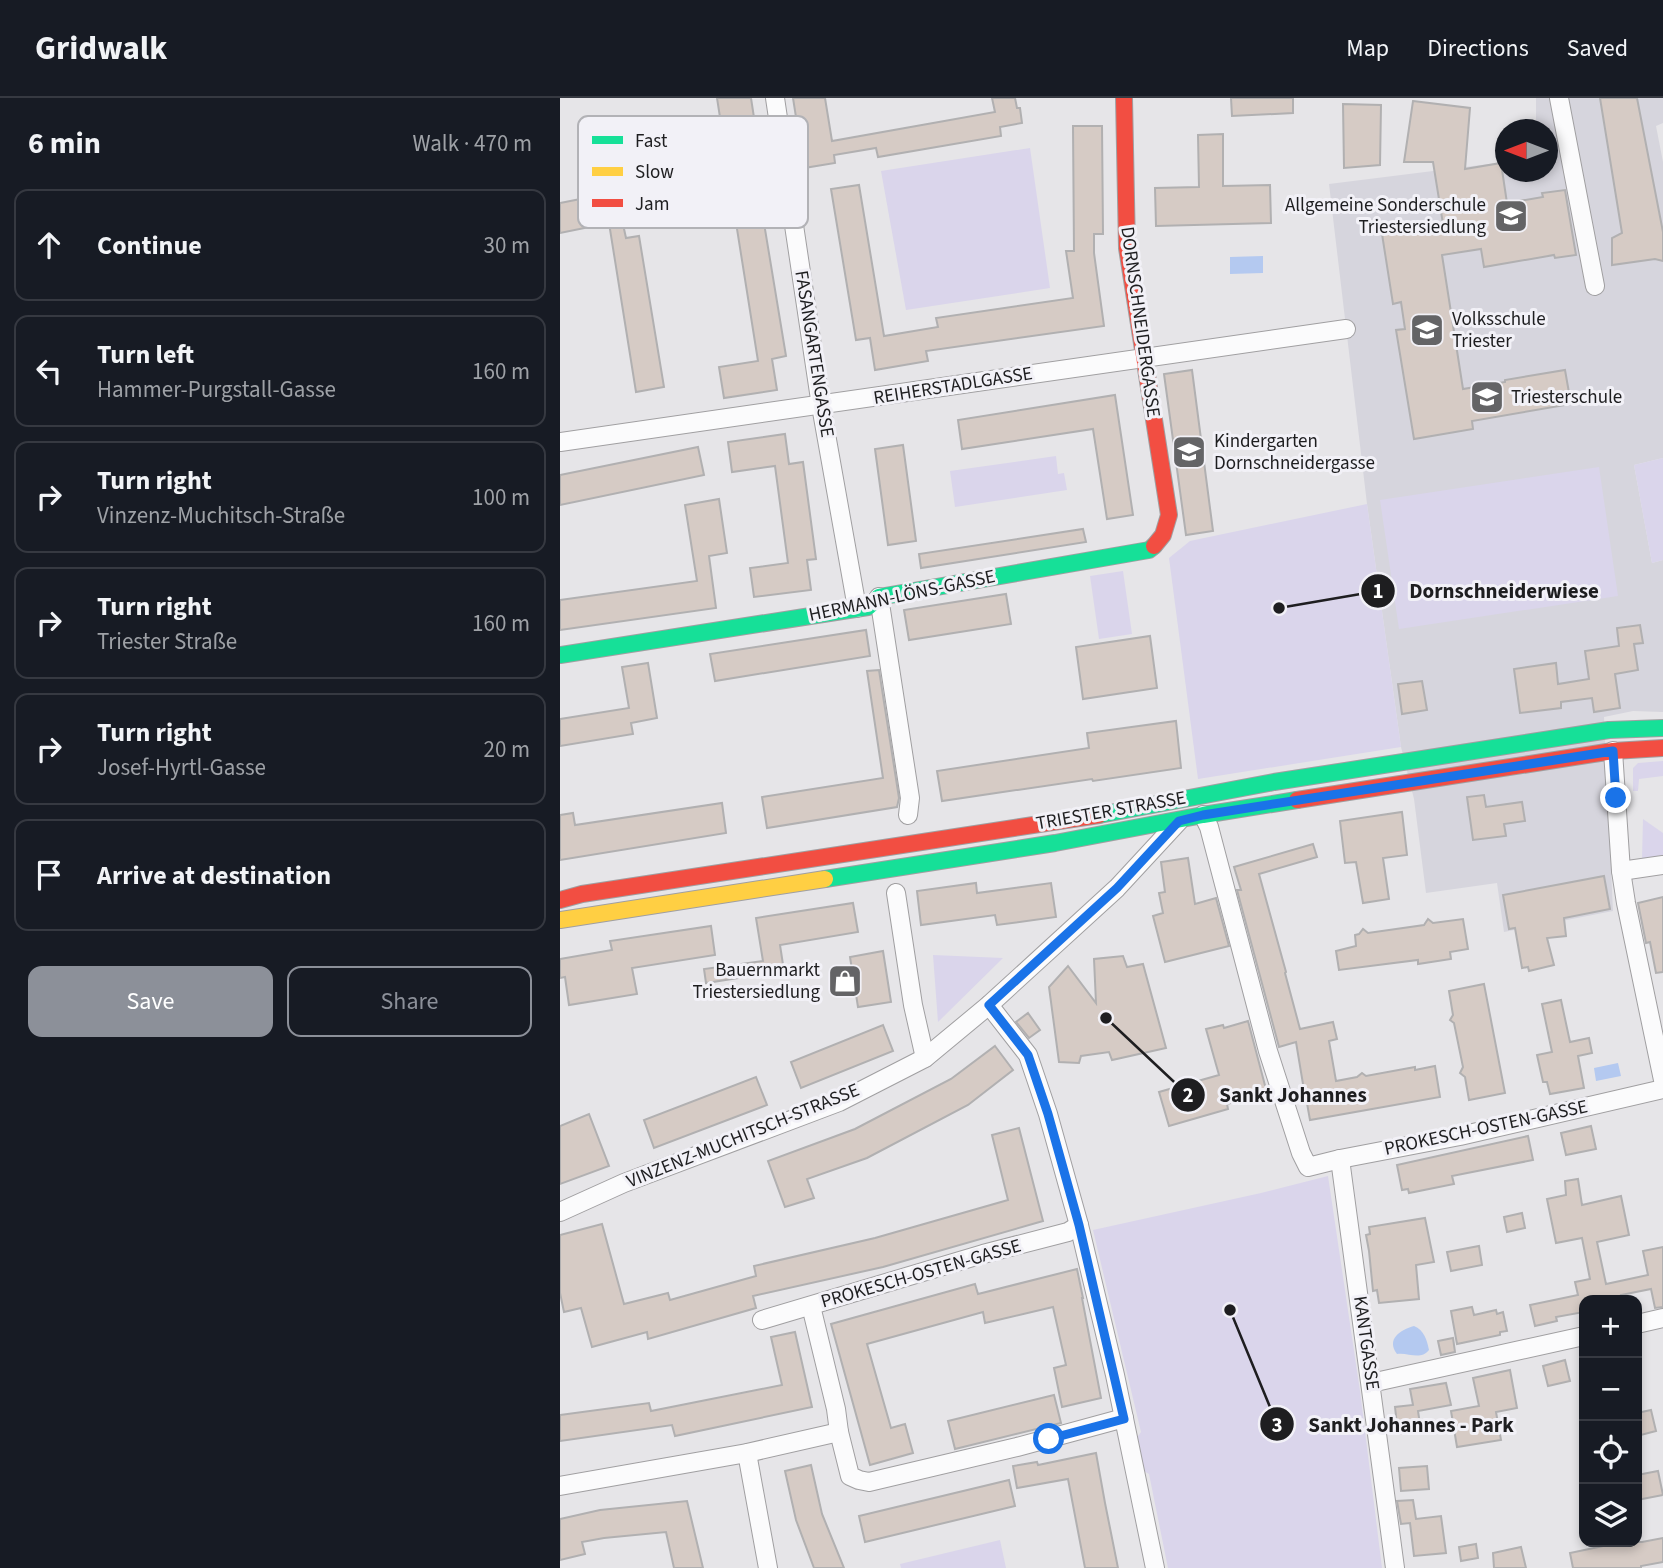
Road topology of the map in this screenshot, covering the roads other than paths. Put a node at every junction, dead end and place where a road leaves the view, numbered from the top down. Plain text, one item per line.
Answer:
1 (775, 98) edge
2 (1124, 98) edge
3 (1559, 98) edge
4 (778, 116) edge
5 (794, 228) edge
6 (1595, 286) dead end
7 (1346, 329) dead end
8 (1143, 357) junction
9 (821, 406) junction
10 (560, 442) edge
11 (1159, 543) joint
12 (879, 597) junction
13 (857, 608) junction
14 (560, 655) edge
15 (1663, 728) edge
16 (1663, 748) edge
17 (1613, 751) junction
18 (908, 815) dead end
19 (1203, 815) junction
20 (1179, 821) junction
21 (1663, 864) edge
22 (1621, 871) junction
23 (896, 893) dead end
24 (560, 900) edge
25 (560, 920) edge
26 (989, 1005) junction
27 (925, 1058) junction
28 (1663, 1080) edge
29 (1663, 1089) edge
30 (1340, 1159) junction
31 (1308, 1167) joint
32 (560, 1212) edge
33 (1079, 1225) junction
34 (811, 1306) junction
35 (1663, 1318) edge
36 (762, 1320) dead end
37 (1642, 1323) edge
38 (1579, 1337) edge
39 (1371, 1383) junction
40 (1124, 1419) junction
41 (839, 1432) junction
42 (747, 1453) junction
43 (560, 1486) edge
44 (768, 1568) edge
45 (1155, 1568) edge
46 (1395, 1568) edge

1 - 4 street, FASANGARTENGASSE
2 - 8 main road, DORNSCHNEIDERGASSE
3 - 6 street
5 - 9 street, FASANGARTENGASSE
7 - 8 street, REIHERSTADLGASSE
8 - 9 street, REIHERSTADLGASSE
8 - 11 main road, DORNSCHNEIDERGASSE
9 - 10 street, REIHERSTADLGASSE
9 - 13 street, FASANGARTENGASSE
11 - 12 main road, HERMANN-LÖNS-GASSE
12 - 13 main road, HERMANN-LÖNS-GASSE
12 - 18 street
13 - 14 main road, HERMANN-LÖNS-GASSE
15 - 24 main road, TRIESTER STRASSE
16 - 17 main road, TRIESTER STRASSE
17 - 19 main road, TRIESTER STRASSE
17 - 22 street
19 - 20 main road, TRIESTER STRASSE
19 - 31 street, TRIESTER STRASSE
20 - 25 main road, TRIESTER STRASSE
20 - 26 street, VINZENZ-MUCHITSCH-STRASSE
21 - 22 street
22 - 28 street
23 - 27 street
26 - 27 street, VINZENZ-MUCHITSCH-STRASSE
26 - 33 street
27 - 32 street, VINZENZ-MUCHITSCH-STRASSE
29 - 30 street, PROKESCH-OSTEN-GASSE
30 - 31 street, PROKESCH-OSTEN-GASSE
30 - 39 street, KANTGASSE
33 - 34 street, PROKESCH-OSTEN-GASSE
33 - 40 street
34 - 36 street, PROKESCH-OSTEN-GASSE
34 - 41 street
35 - 37 street
38 - 39 street
39 - 46 street, KANTGASSE
40 - 41 street
40 - 45 street
41 - 42 street
42 - 43 street
42 - 44 street

